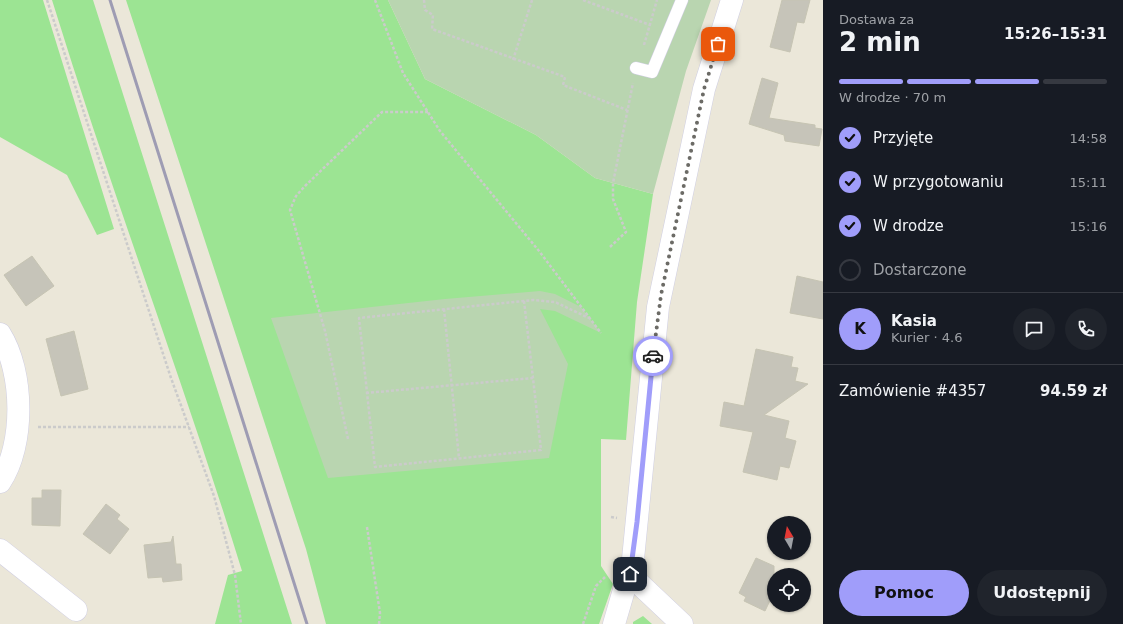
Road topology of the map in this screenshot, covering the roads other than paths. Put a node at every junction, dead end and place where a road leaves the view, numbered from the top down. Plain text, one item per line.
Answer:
1 (682, 0) edge
2 (732, 0) edge
3 (636, 68) road end
4 (0, 334) edge
5 (0, 482) edge
6 (0, 550) edge
7 (630, 574) junction
8 (76, 610) dead end
9 (614, 624) edge
10 (682, 624) edge

1 - 3 lane
2 - 7 street
4 - 5 street
6 - 8 street
7 - 9 street
7 - 10 street

